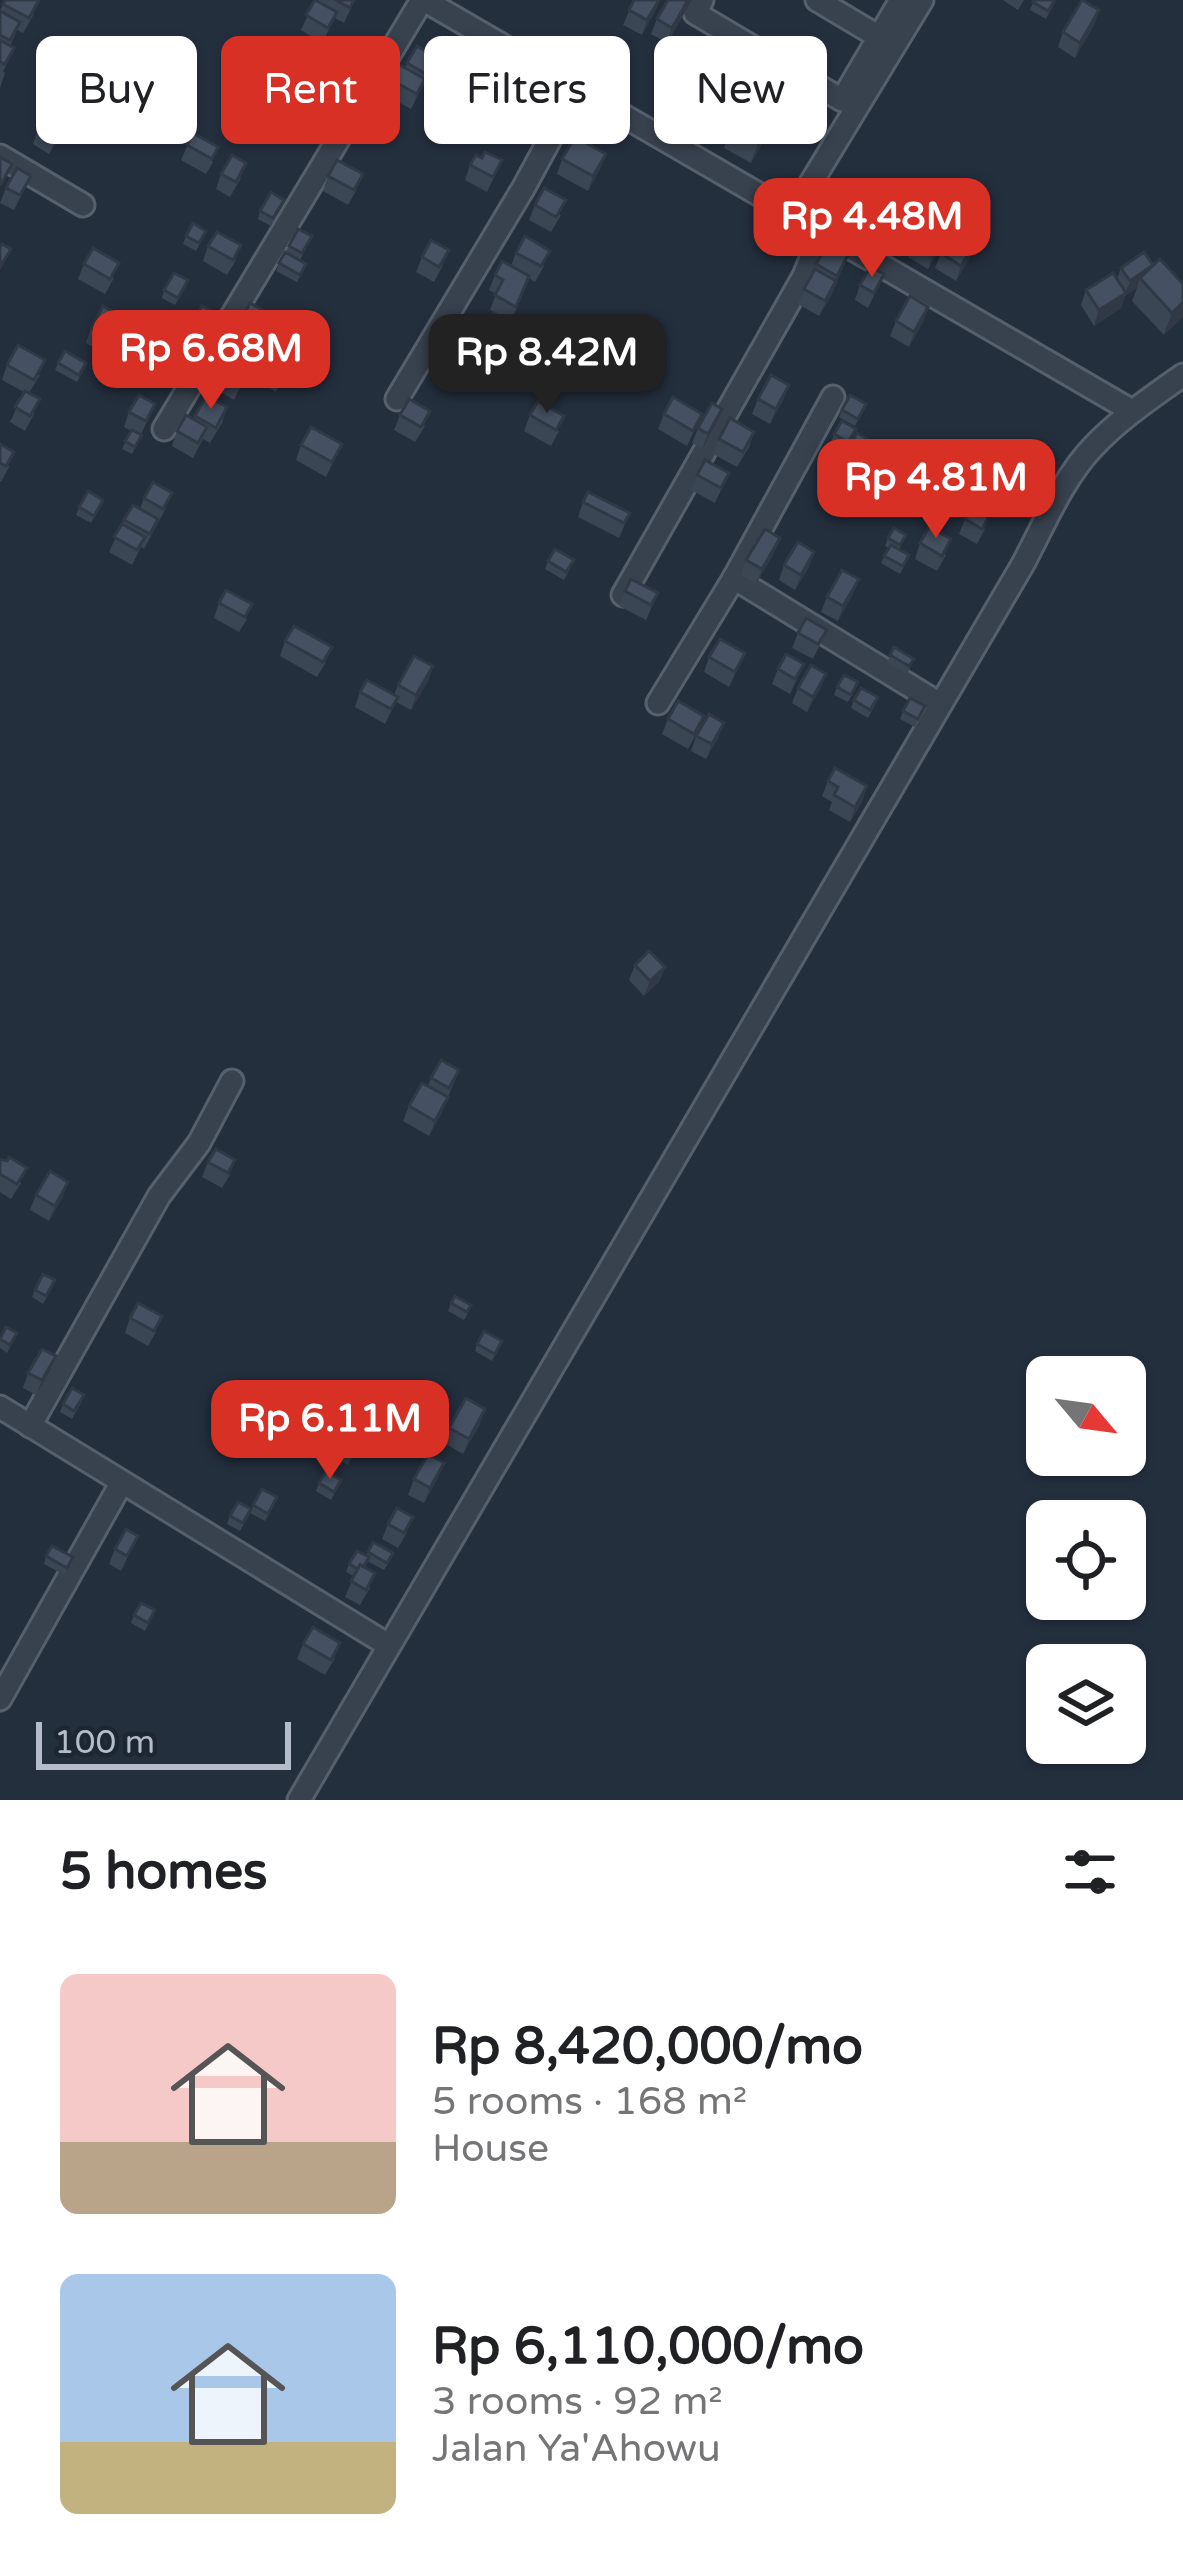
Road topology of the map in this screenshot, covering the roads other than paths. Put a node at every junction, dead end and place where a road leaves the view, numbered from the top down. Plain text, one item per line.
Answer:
1 (423, 0) edge
2 (702, 0) edge
3 (817, 0) edge
4 (901, 0) edge
5 (922, 0) edge
6 (464, 10) edge
7 (502, 36) edge
8 (880, 37) junction
9 (630, 119) edge
10 (548, 144) edge
11 (0, 156) edge
12 (83, 205) dead end
13 (792, 214) junction
14 (822, 231) junction
15 (1183, 375) edge
16 (833, 397) dead end
17 (397, 399) dead end
18 (1132, 411) junction
19 (164, 429) dead end
20 (735, 576) junction
21 (623, 595) edge
22 (658, 703) dead end
23 (938, 703) junction
24 (232, 1081) dead end
25 (0, 1407) edge
26 (31, 1426) junction
27 (122, 1482) junction
28 (388, 1645) junction
29 (0, 1699) edge
30 (299, 1800) edge

1 - 6 street
1 - 19 street
2 - 8 street
3 - 8 street
4 - 8 street
5 - 13 street
6 - 7 street
9 - 13 street
10 - 17 street
11 - 12 street
13 - 14 street
14 - 18 street
14 - 21 street
15 - 18 street
16 - 20 street
18 - 23 street
20 - 22 street
20 - 23 street
23 - 28 street
24 - 26 street
25 - 26 street
26 - 27 street
27 - 28 street
27 - 29 street
28 - 30 street

